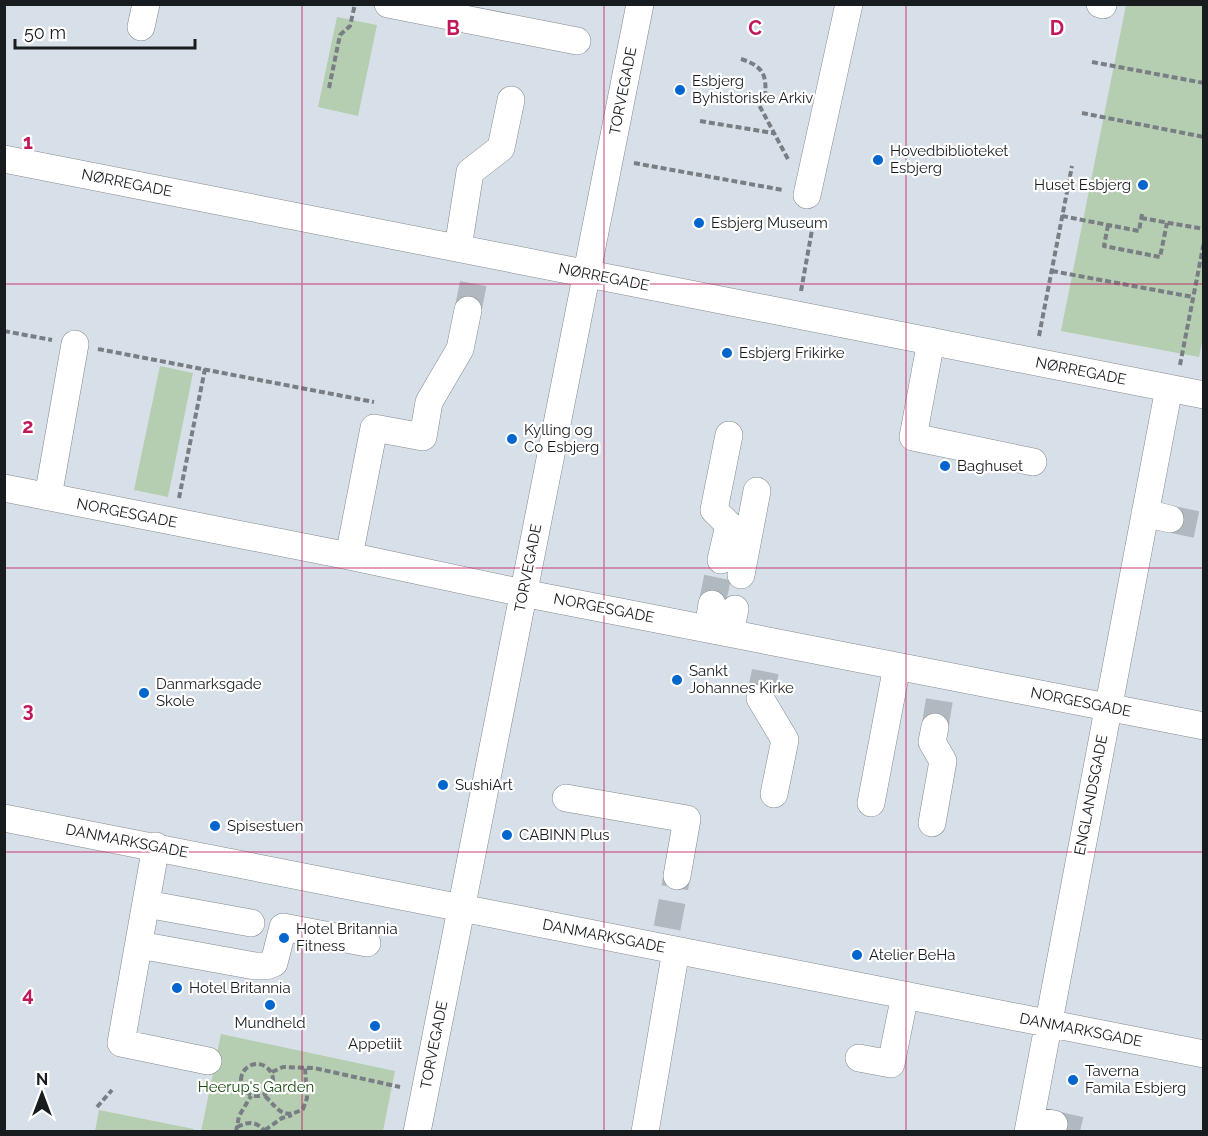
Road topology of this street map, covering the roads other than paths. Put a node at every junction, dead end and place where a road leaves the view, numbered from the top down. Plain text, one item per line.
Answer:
1 (388, 4) edge
2 (640, 4) edge
3 (850, 5) edge
4 (577, 41) dead end
5 (511, 100) dead end
6 (4, 159) edge
7 (807, 195) road end
8 (471, 259) junction
9 (586, 273) junction
10 (468, 310) tunnel mouth
11 (931, 341) junction
12 (75, 344) road end
13 (1172, 389) junction
14 (1203, 395) edge
15 (729, 435) dead end
16 (1033, 462) dead end
17 (4, 488) edge
18 (757, 492) dead end
19 (48, 497) junction
20 (349, 556) junction
21 (535, 595) junction
22 (897, 666) junction
23 (760, 698) tunnel mouth
24 (1108, 708) junction
25 (1203, 726) edge
26 (935, 727) tunnel mouth
27 (774, 794) dead end
28 (566, 798) dead end
29 (871, 802) dead end
30 (4, 818) edge
31 (932, 823) dead end
32 (156, 846) junction
33 (678, 876) tunnel mouth
34 (146, 903) junction
35 (450, 906) junction
36 (251, 923) dead end
37 (669, 942) junction
38 (367, 943) dead end
39 (139, 945) junction
40 (905, 995) junction
41 (1048, 1023) junction
42 (1203, 1054) edge
43 (859, 1058) dead end
44 (208, 1061) dead end
45 (1038, 1125) edge
46 (417, 1131) edge
47 (645, 1131) edge

1 - 4 street
2 - 9 street, TORVEGADE
3 - 7 street
5 - 8 street
6 - 8 street, NØRREGADE
8 - 9 street, NØRREGADE
9 - 11 street, NØRREGADE
9 - 21 street, TORVEGADE
10 - 20 street
11 - 13 street, NØRREGADE
11 - 16 street
12 - 19 street
13 - 14 street, NØRREGADE
13 - 24 street, ENGLANDSGADE
15 - 18 street
17 - 19 street, NORGESGADE
19 - 20 street, NORGESGADE
20 - 21 street, NORGESGADE
21 - 22 street, NORGESGADE
21 - 35 street, TORVEGADE
22 - 24 street, NORGESGADE
22 - 29 street
23 - 27 street
24 - 25 street, NORGESGADE
24 - 41 street, ENGLANDSGADE
26 - 31 street
28 - 33 street
30 - 32 street, DANMARKSGADE
32 - 34 street
32 - 35 street, DANMARKSGADE
34 - 36 street
34 - 39 street
35 - 37 street, DANMARKSGADE
35 - 46 street, TORVEGADE
37 - 40 street, DANMARKSGADE
37 - 47 street
38 - 39 street
39 - 44 street
40 - 41 street, DANMARKSGADE
40 - 43 street
41 - 42 street, DANMARKSGADE
41 - 45 street, ENGLANDSGADE

